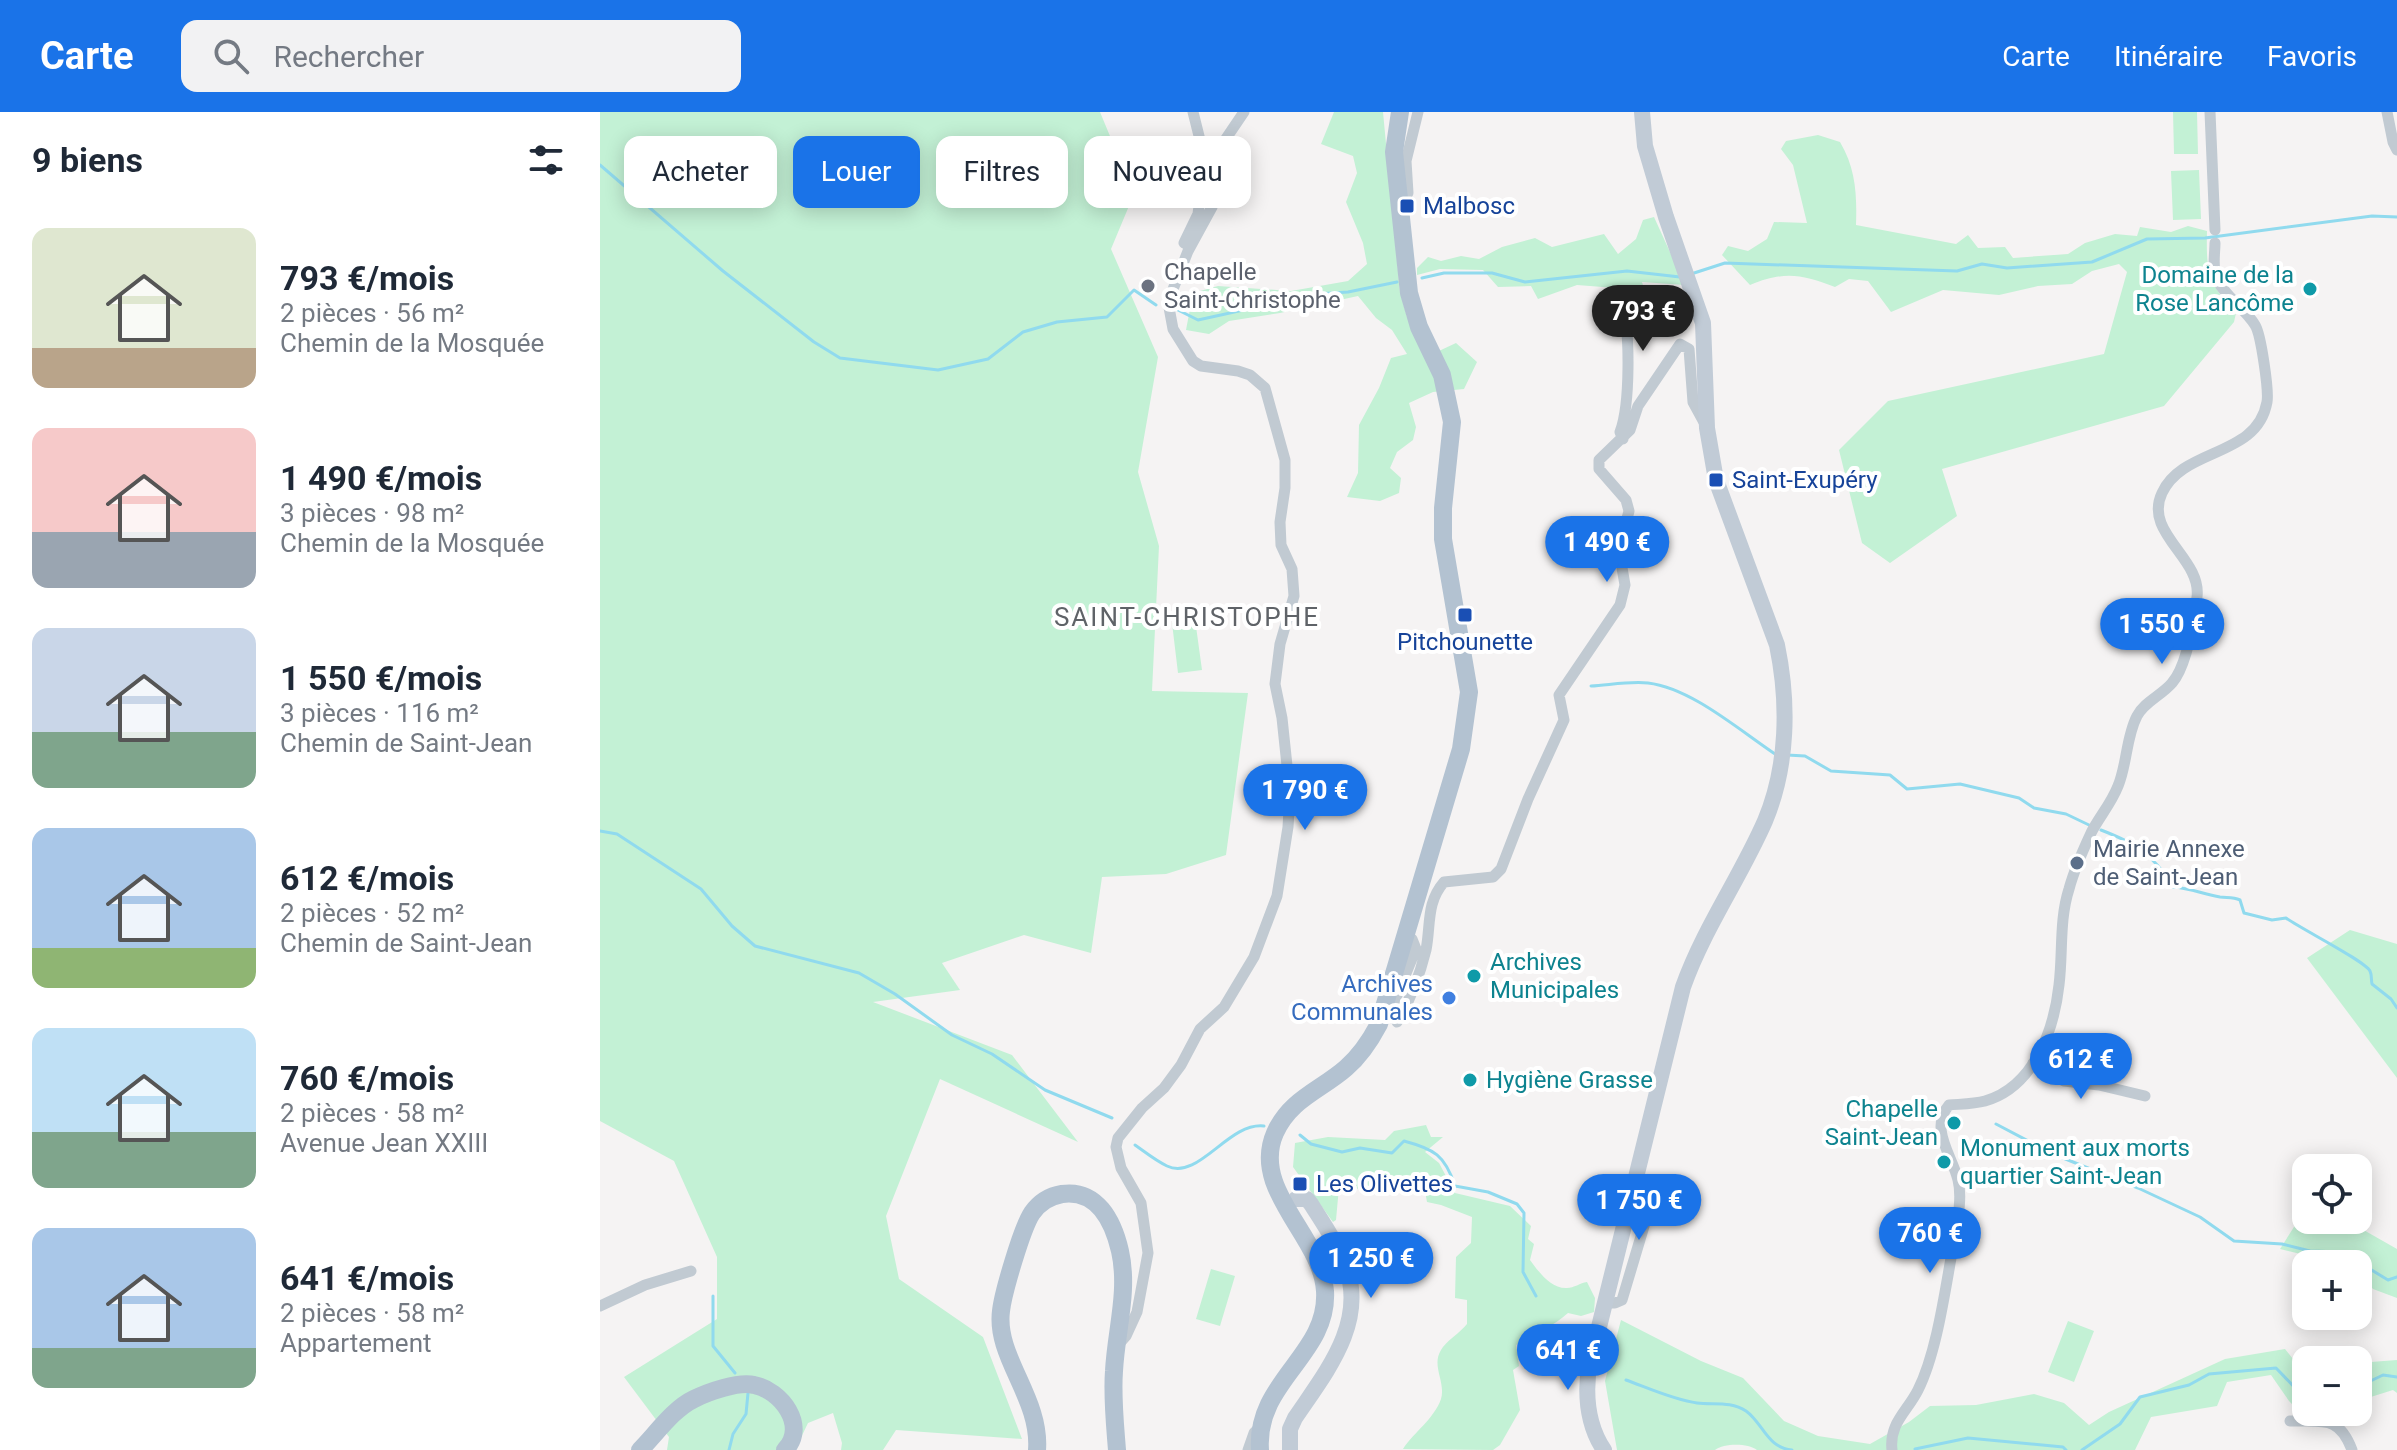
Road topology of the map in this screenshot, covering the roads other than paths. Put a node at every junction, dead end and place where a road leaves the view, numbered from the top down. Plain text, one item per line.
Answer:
1 (1193, 112) edge
2 (1244, 112) edge
3 (1400, 112) edge
4 (1418, 112) edge
5 (1642, 112) edge
6 (2210, 112) edge
7 (2387, 112) edge
8 (2397, 150) edge
9 (1398, 198) junction
10 (2215, 230) dead end
11 (2215, 243) dead end
12 (1170, 294) junction
13 (1613, 298) dead end
14 (1707, 428) junction
15 (1623, 439) junction
16 (1405, 936) junction
17 (2033, 1063) junction
18 (2145, 1096) dead end
19 (1283, 1121) junction
20 (1656, 1186) dead end
21 (1291, 1206) junction
22 (691, 1271) dead end
23 (1604, 1303) junction
24 (600, 1306) edge
25 (1116, 1345) junction
26 (2290, 1421) dead end
27 (1262, 1426) junction
28 (640, 1450) edge
29 (785, 1450) edge
30 (1037, 1450) edge
31 (1117, 1450) edge
32 (1248, 1450) edge
33 (1260, 1450) edge
34 (1268, 1450) edge
35 (1290, 1450) edge
36 (1604, 1450) edge
37 (1892, 1450) edge
38 (2352, 1450) edge

1 - 12 street
2 - 12 street
3 - 9 main road
4 - 9 street
5 - 14 main road
6 - 10 street
7 - 8 street
9 - 16 main road
11 - 17 street
12 - 25 street
13 - 15 street
14 - 15 street
14 - 23 main road
15 - 16 street
16 - 19 main road
17 - 18 street
17 - 37 street
19 - 21 main road
19 - 21 main road
20 - 23 street
21 - 27 main road
21 - 34 main road
21 - 35 main road
22 - 24 street
23 - 36 main road
25 - 30 main road
25 - 31 main road
26 - 38 street
27 - 32 street
27 - 33 main road
28 - 29 main road

